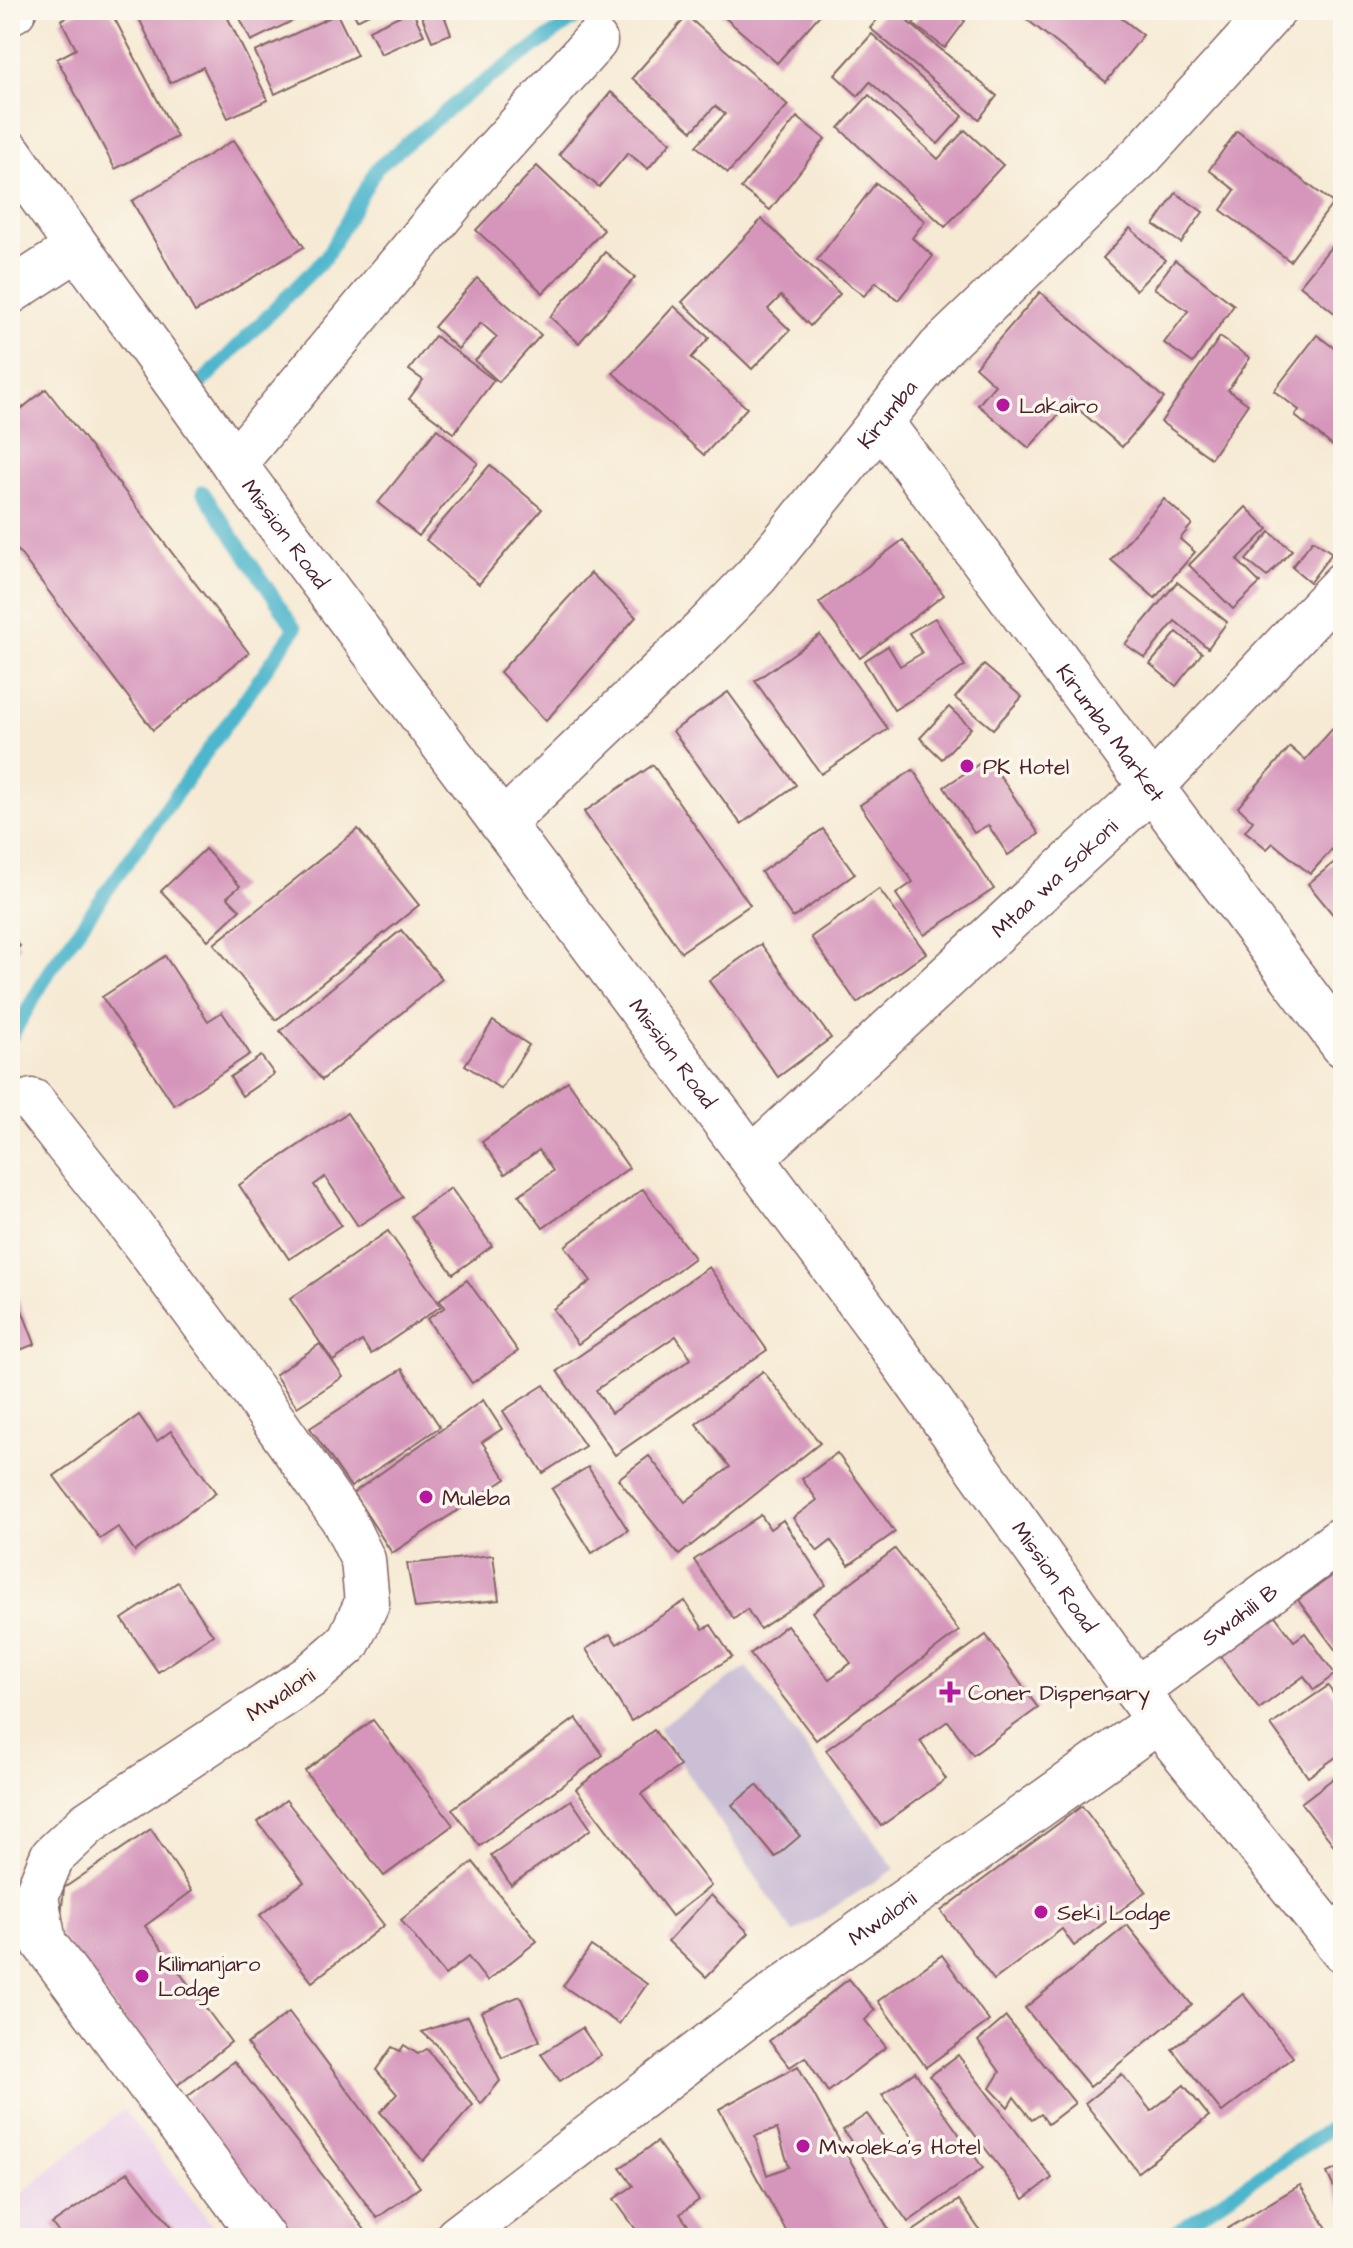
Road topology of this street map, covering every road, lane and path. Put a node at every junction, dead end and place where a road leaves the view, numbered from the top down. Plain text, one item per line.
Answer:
1 (1274, 10) edge
2 (595, 41) dead end
3 (10, 153) edge
4 (76, 249) junction
5 (10, 292) edge
6 (880, 421) junction
7 (234, 464) junction
8 (1343, 584) edge
9 (1153, 786) junction
10 (503, 823) junction
11 (1343, 1045) edge
12 (32, 1101) dead end
13 (752, 1158) junction
14 (1343, 1538) edge
15 (1147, 1706) junction
16 (1343, 1950) edge
17 (263, 2238) edge
18 (457, 2238) edge

1 - 6 street, Kirumba
2 - 7 street
3 - 4 street, Mission Road
4 - 5 street
4 - 7 street, Mission Road
6 - 9 street, Kirumba Market
6 - 10 street, Kirumba
7 - 10 street, Mission Road
8 - 9 street, Mtaa wa Sokoni
9 - 11 street, Kirumba Market
9 - 13 street, Mtaa wa Sokoni
10 - 13 street, Mission Road
12 - 17 street, Mwaloni
13 - 15 street, Mission Road
14 - 15 street, Swahili B
15 - 16 street, Mission Road
15 - 18 street, Mwaloni

